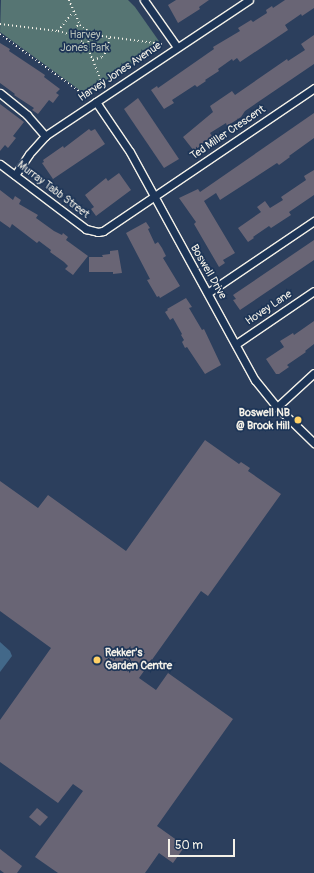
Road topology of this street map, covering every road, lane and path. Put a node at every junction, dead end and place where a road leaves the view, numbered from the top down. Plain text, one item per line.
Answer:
1 (69, 0) edge
2 (144, 0) edge
3 (249, 0) edge
4 (74, 12) junction
5 (78, 22) junction
6 (0, 24) edge
7 (58, 31) junction
8 (68, 33) junction
9 (0, 34) edge
10 (97, 36) junction
11 (108, 38) junction
12 (162, 44) dead end
13 (177, 47) junction
14 (87, 48) junction
15 (93, 60) junction
16 (314, 88) edge
17 (0, 93) edge
18 (108, 94) junction
19 (86, 96) dead end
20 (96, 102) junction
21 (45, 136) junction
22 (0, 164) edge
23 (15, 175) junction
24 (154, 197) junction
25 (314, 221) edge
26 (314, 291) edge
27 (209, 292) junction
28 (236, 344) junction
29 (314, 373) edge
30 (277, 407) junction
31 (314, 443) edge

1 - 4 path
2 - 13 street
3 - 13 street, Harvey Jones Avenue
4 - 5 path
4 - 7 path
5 - 8 path
5 - 10 path
6 - 7 path
7 - 8 path
8 - 14 path
9 - 19 path
10 - 11 path
10 - 14 path
11 - 12 path
11 - 15 path
13 - 18 street, Harvey Jones Avenue
14 - 15 path
15 - 18 path
16 - 24 street, Ted Miller Crescent
17 - 21 street
18 - 20 street, Harvey Jones Avenue
20 - 21 street, Harvey Jones Avenue
20 - 24 street, Boswell Drive
21 - 23 street, Harvey Jones Avenue
22 - 23 street, Murray Tabb Street
23 - 24 street, Murray Tabb Street
24 - 27 street, Boswell Drive
25 - 27 street
26 - 28 street, Hovey Lane
27 - 28 street, Boswell Drive
28 - 30 street, Boswell Drive
29 - 30 street
30 - 31 street, Boswell Drive

